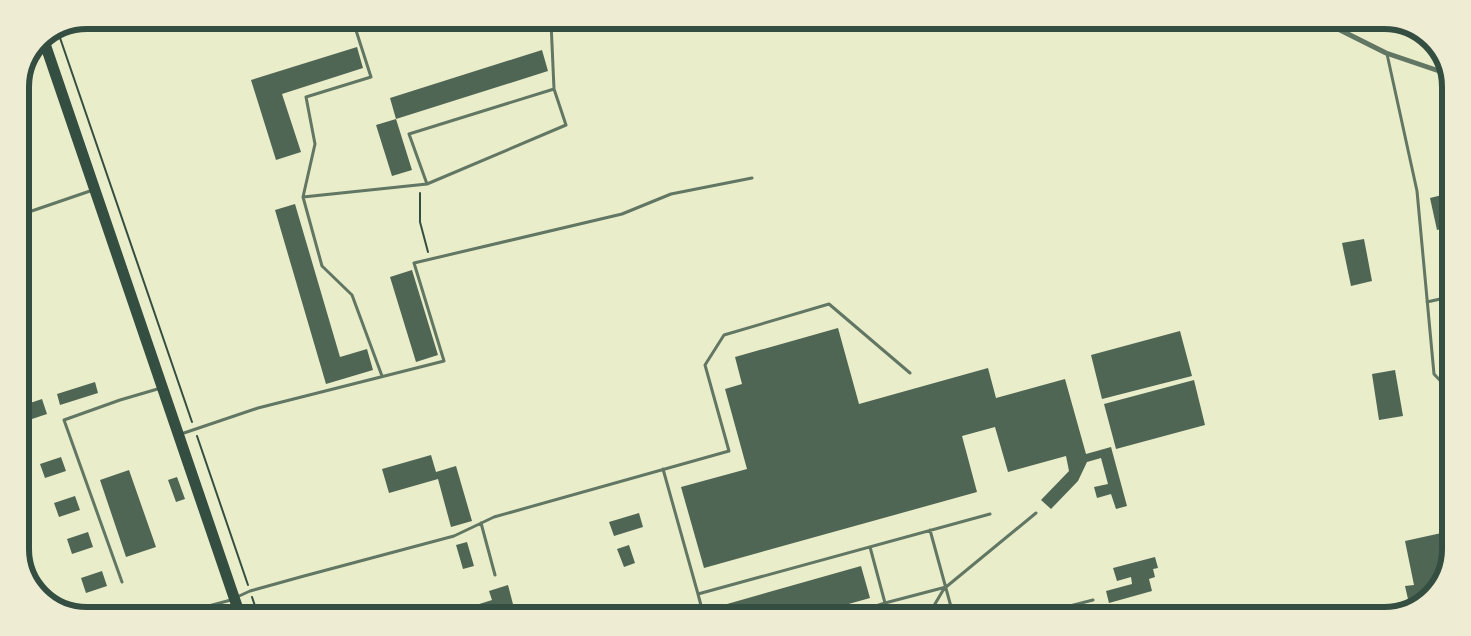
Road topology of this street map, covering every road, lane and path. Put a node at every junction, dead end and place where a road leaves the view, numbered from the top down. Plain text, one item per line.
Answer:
1 (356, 29) edge
2 (551, 29) edge
3 (1338, 29) edge
4 (59, 36) edge
5 (43, 49) edge
6 (1386, 53) junction
7 (1440, 71) edge
8 (554, 88) junction
9 (752, 178) dead end
10 (427, 184) junction
11 (420, 186) junction
12 (94, 190) junction
13 (303, 197) junction
14 (29, 212) edge
15 (430, 258) junction
16 (1442, 299) edge
17 (1427, 302) junction
18 (910, 374) dead end
19 (382, 376) junction
20 (1442, 383) edge
21 (162, 387) junction
22 (194, 429) junction
23 (178, 435) junction
24 (663, 469) junction
25 (990, 514) dead end
26 (1036, 514) dead end
27 (481, 523) junction
28 (930, 530) junction
29 (870, 547) junction
30 (495, 575) dead end
31 (122, 582) dead end
32 (946, 587) junction
33 (250, 592) junction
34 (698, 594) junction
35 (235, 599) junction
36 (1093, 600) dead end
37 (885, 603) junction
38 (205, 607) edge
39 (237, 607) edge
40 (255, 607) edge
41 (701, 607) edge
42 (872, 607) edge
43 (933, 607) edge
44 (951, 607) edge
45 (1066, 607) edge

1 - 13 lane
2 - 8 lane
3 - 6 street
4 - 22 path
5 - 12 main road
6 - 7 street
6 - 17 lane
8 - 10 lane
8 - 10 lane
9 - 15 lane
10 - 11 lane
11 - 13 lane
11 - 15 path
12 - 14 lane
12 - 21 main road
13 - 19 lane
15 - 19 lane
16 - 17 lane
17 - 20 lane
18 - 24 lane
19 - 22 lane
21 - 23 main road
21 - 31 lane
22 - 23 lane
22 - 33 path
23 - 35 main road
24 - 27 lane
24 - 34 lane
25 - 28 lane
26 - 32 lane
27 - 30 lane
27 - 33 lane
28 - 29 lane
28 - 32 lane
29 - 34 lane
29 - 37 lane
32 - 37 lane
32 - 43 lane
32 - 44 lane
33 - 35 lane
33 - 40 path
34 - 41 lane
35 - 38 lane
35 - 39 main road
36 - 45 lane
37 - 42 lane

